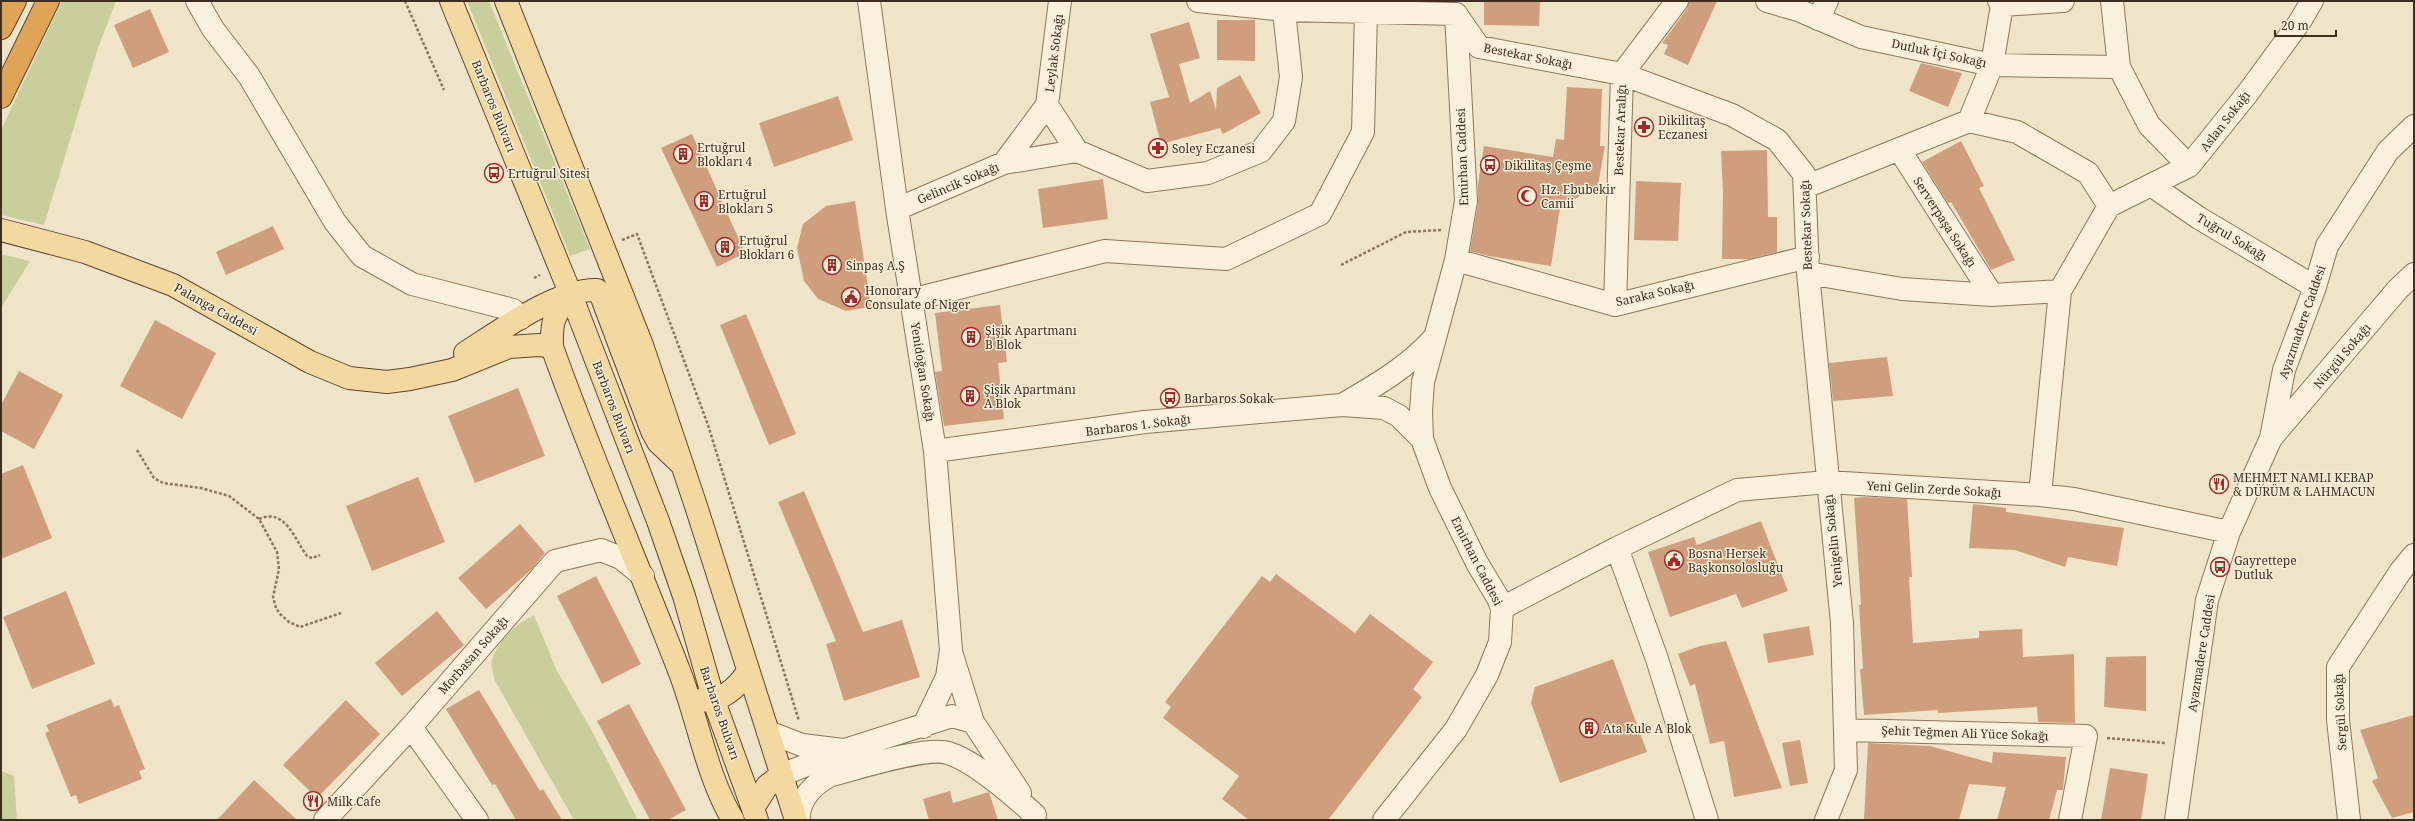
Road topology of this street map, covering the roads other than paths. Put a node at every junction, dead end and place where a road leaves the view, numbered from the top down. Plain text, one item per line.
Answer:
1 (15, 1) edge
2 (48, 1) edge
3 (196, 1) edge
4 (451, 1) edge
5 (506, 1) edge
6 (869, 1) edge
7 (1060, 1) edge
8 (1198, 1) edge
9 (1677, 1) edge
10 (1767, 1) edge
11 (2063, 1) edge
12 (2112, 1) edge
13 (2312, 1) edge
14 (2000, 3) edge
15 (1284, 5) edge
16 (1456, 7) edge
17 (1823, 10) edge
18 (1366, 13) junction
19 (1, 28) edge
20 (1992, 65) junction
21 (2119, 67) junction
22 (1622, 74) junction
23 (1, 97) edge
24 (1047, 105) junction
25 (1970, 121) junction
26 (2414, 126) edge
27 (1899, 149) junction
28 (1077, 151) junction
29 (1004, 163) junction
30 (2189, 166) junction
31 (2151, 185) junction
32 (1805, 187) junction
33 (2109, 206) junction
34 (897, 209) junction
35 (1, 230) edge
36 (1456, 260) junction
37 (1808, 265) junction
38 (2414, 274) edge
39 (2315, 287) junction
40 (2060, 291) junction
41 (571, 295) junction
42 (1992, 295) junction
43 (911, 300) junction
44 (1615, 305) junction
45 (521, 318) junction
46 (1437, 334) junction
47 (552, 347) junction
48 (428, 374) junction
49 (1342, 405) junction
50 (2271, 438) junction
51 (1422, 439) junction
52 (935, 451) junction
53 (682, 465) junction
54 (1827, 482) junction
55 (2040, 495) junction
56 (2229, 532) junction
57 (1617, 548) junction
58 (2414, 555) edge
59 (643, 576) junction
60 (1502, 608) junction
61 (950, 650) junction
62 (748, 671) junction
63 (685, 686) junction
64 (714, 701) junction
65 (973, 722) junction
66 (923, 726) junction
67 (411, 727) junction
68 (1845, 730) junction
69 (768, 732) junction
70 (845, 750) junction
71 (781, 776) junction
72 (755, 814) edge
73 (1035, 818) edge
74 (325, 820) edge
75 (477, 820) edge
76 (733, 820) edge
77 (796, 820) edge
78 (800, 820) edge
79 (1384, 820) edge
80 (1707, 820) edge
81 (1826, 820) edge
82 (2070, 820) edge
83 (2176, 820) edge
84 (2349, 820) edge

1 - 19 highway
2 - 23 highway
3 - 45 street
4 - 41 main road, Barbaros Bulvarı
5 - 53 main road
6 - 34 street, Yenidoğan Sokağı
7 - 24 street, Leylak Sokağı
8 - 15 street
9 - 22 street
10 - 17 street, Dutluk İçi Sokağı
11 - 14 street
12 - 21 street
13 - 30 street, Aslan Sokağı
14 - 20 street
15 - 18 street
15 - 28 street
16 - 18 street
16 - 22 street, Bestekar Sokağı
16 - 36 street, Emirhan Caddesi
17 - 20 street, Dutluk İçi Sokağı
18 - 43 street
20 - 21 street, Dutluk İçi Sokağı
20 - 25 street
21 - 30 street
22 - 32 street, Bestekar Sokağı
22 - 44 street, Bestekar Aralığı
24 - 28 street
24 - 29 street, Gelincik Sokağı
25 - 27 street
25 - 33 street
26 - 39 street, Ayazmadere Caddesi
27 - 32 street
27 - 42 street, Serverpaşa Sokağı
28 - 29 street
29 - 34 street, Gelincik Sokağı
30 - 31 street, Aslan Sokağı
31 - 33 street, Aslan Sokağı
31 - 39 street, Tuğrul Sokağı
32 - 37 street, Bestekar Sokağı
33 - 40 street
34 - 43 street, Yenidoğan Sokağı
35 - 48 main road, Palanga Caddesi
36 - 44 street, Saraka Sokağı
36 - 46 street, Emirhan Caddesi
37 - 42 street
37 - 44 street, Saraka Sokağı
37 - 54 street, Bestekar Sokağı
38 - 50 street, Nürgül Sokağı
39 - 50 street, Ayazmadere Caddesi
40 - 42 street
40 - 55 street
41 - 45 main road
41 - 47 main road
41 - 53 main road
41 - 64 main road, Barbaros Bulvarı
43 - 52 street, Yenidoğan Sokağı
45 - 48 main road
46 - 49 street
46 - 51 street, Emirhan Caddesi
47 - 48 main road
47 - 59 main road
49 - 51 street, Barbaros 1. Sokağı
49 - 52 street, Barbaros 1. Sokağı
50 - 56 street, Ayazmadere Caddesi
51 - 60 street, Emirhan Caddesi
52 - 61 street, Yenidoğan Sokağı
53 - 62 main road
54 - 55 street, Yeni Gelin Zerde Sokağı
54 - 57 street, Yenigelin Sokağı
54 - 68 street, Yenigelin Sokağı
55 - 56 street, Yeni Gelin Zerde Sokağı
56 - 83 street, Ayazmadere Caddesi
57 - 60 street, Yenigelin Sokağı
57 - 80 street
58 - 84 street, Sergül Sokağı
59 - 63 main road
59 - 67 street, Morbasan Sokağı
60 - 79 street, Emirhan Caddesi
61 - 65 street
61 - 66 street
62 - 64 main road
62 - 69 main road
63 - 64 main road
63 - 76 main road
64 - 72 main road, Barbaros Bulvarı
65 - 66 street
65 - 73 street
66 - 70 street
67 - 74 street, Morbasan Sokağı
67 - 75 street
68 - 81 street, Yenigelin Sokağı
68 - 82 street, Şehit Teğmen Ali Yüce Sokağı
69 - 70 street
69 - 71 main road
70 - 71 street
71 - 72 main road
71 - 77 main road
73 - 78 street

